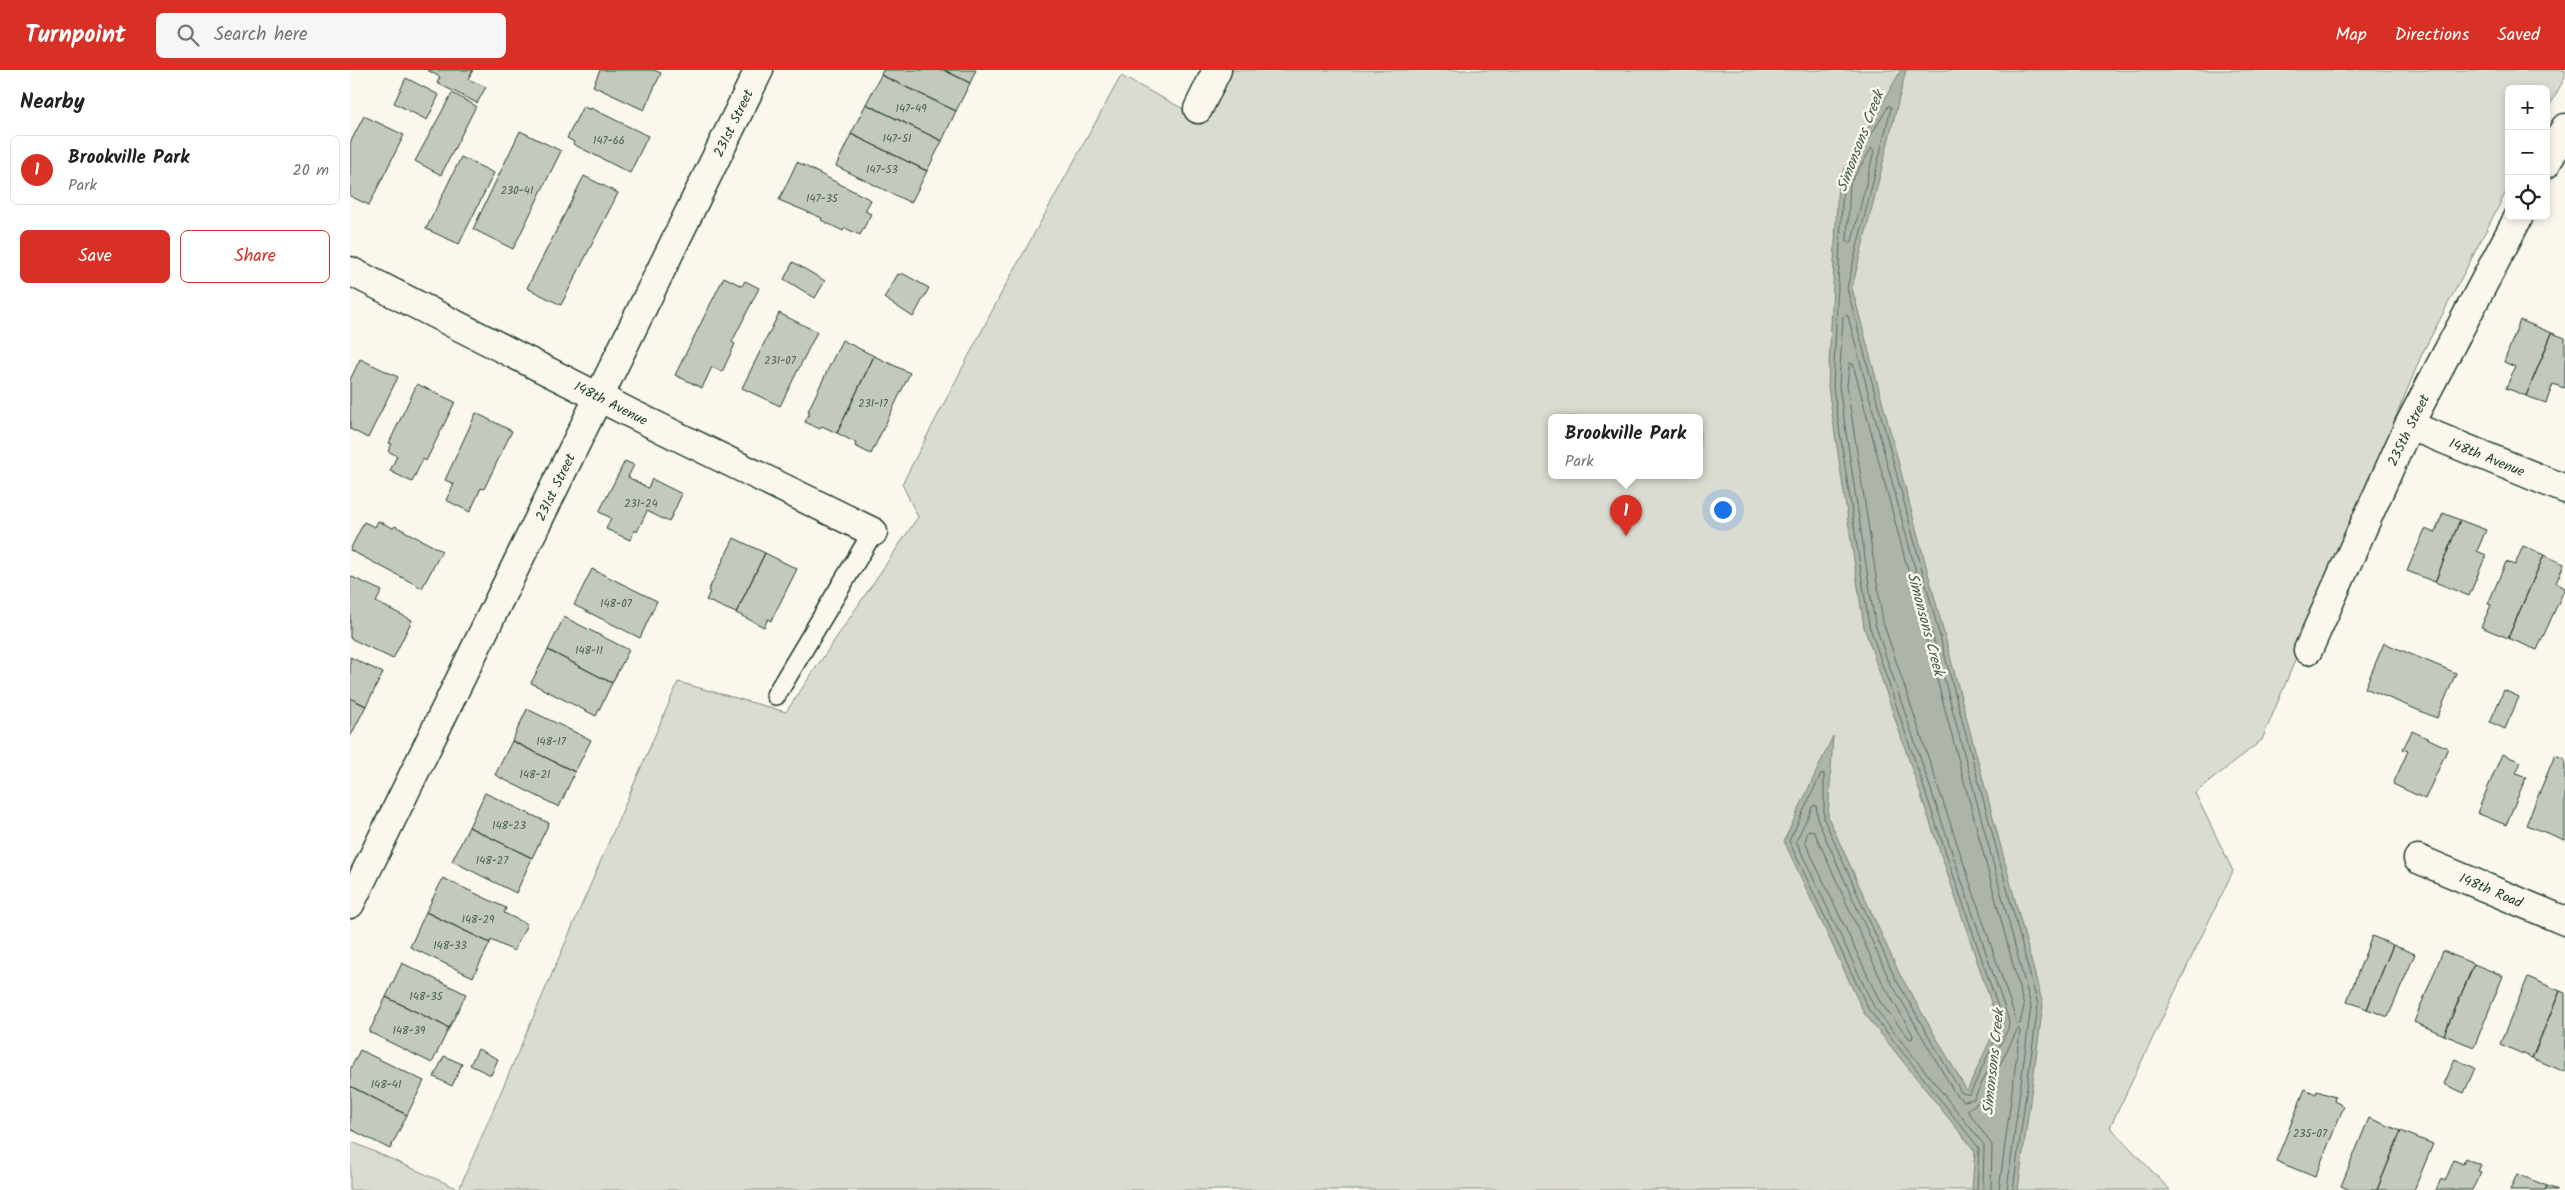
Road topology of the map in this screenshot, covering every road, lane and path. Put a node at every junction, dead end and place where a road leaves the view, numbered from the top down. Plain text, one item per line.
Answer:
1 (759, 70) edge
2 (1217, 70) edge
3 (1198, 109) dead end
4 (2565, 128) edge
5 (2550, 156) edge
6 (2517, 220) edge
7 (350, 271) edge
8 (600, 398) junction
9 (2409, 425) junction
10 (2565, 489) edge
11 (873, 532) joint
12 (2308, 650) dead end
13 (776, 695) dead end
14 (2418, 859) dead end
15 (350, 904) edge
16 (2565, 922) edge

1 - 8 street, 231st Street
2 - 3 street
4 - 5 street
6 - 9 street, 235th Street
7 - 8 street, 148th Avenue
8 - 11 street, 148th Avenue
8 - 15 street, 231st Street
9 - 10 street, 148th Avenue
9 - 12 street, 235th Street
11 - 13 lane
14 - 16 street, 148th Road

